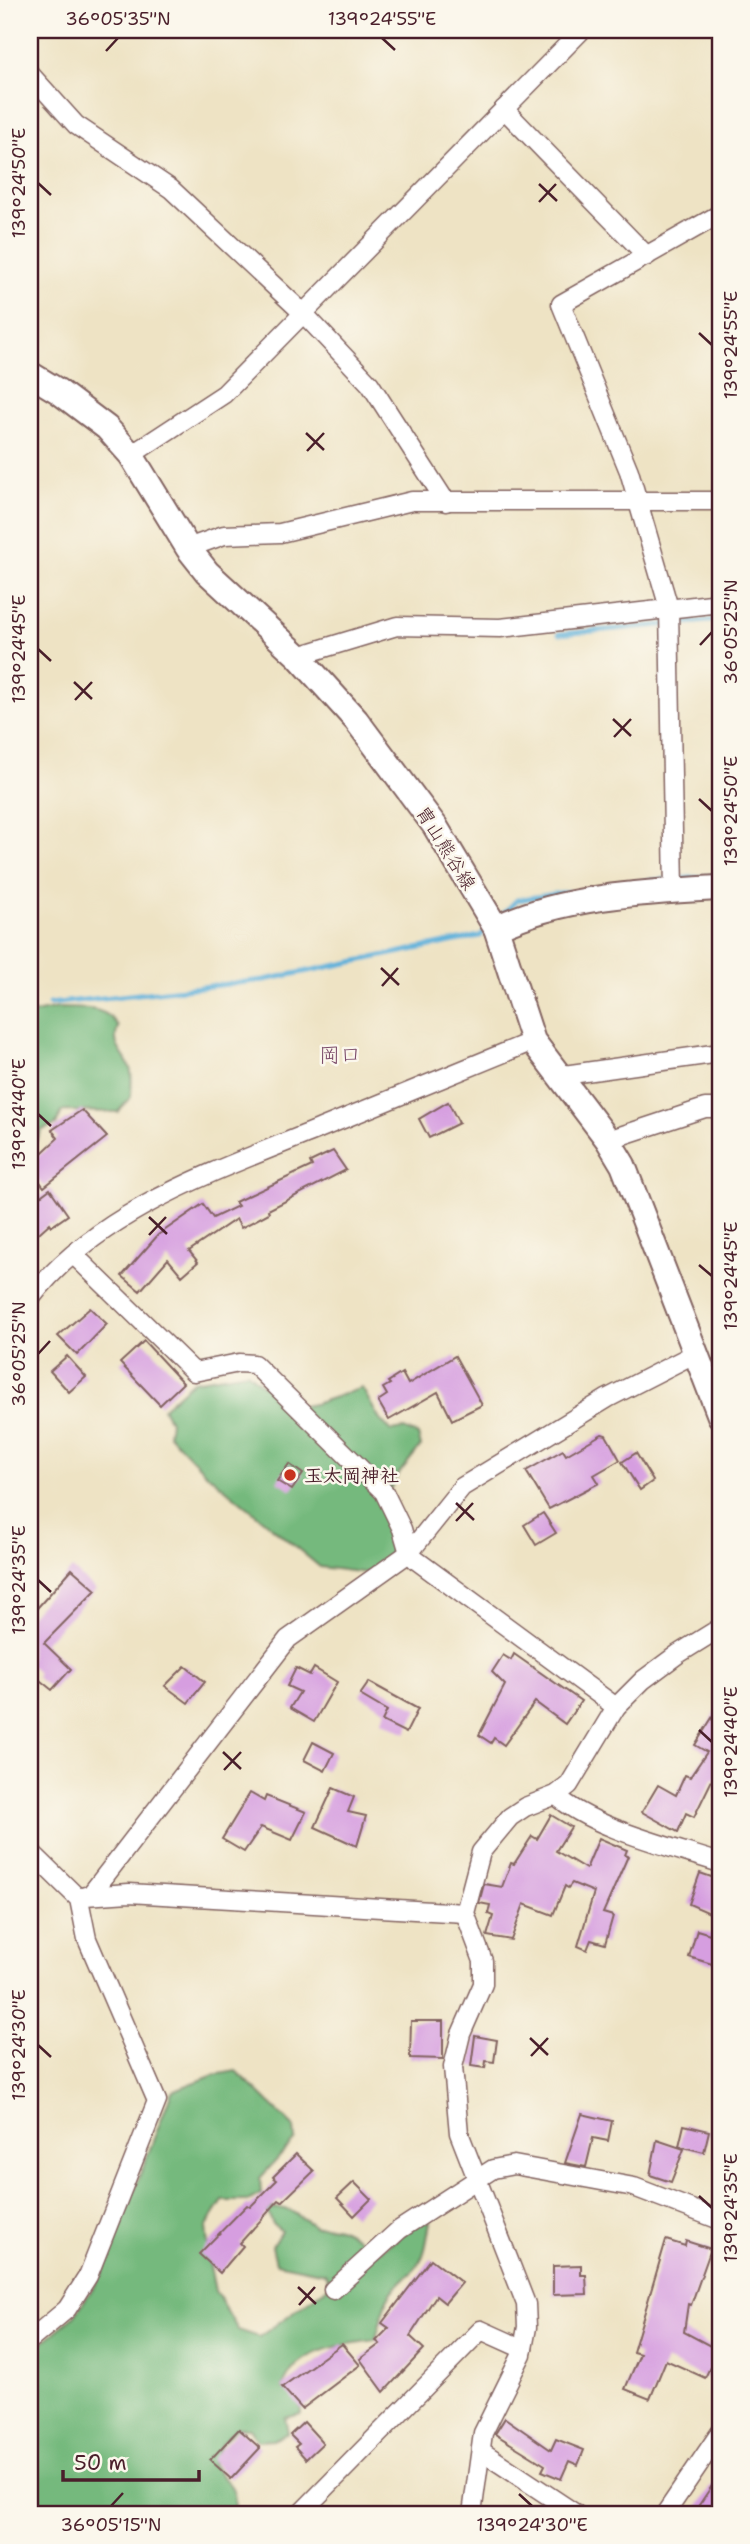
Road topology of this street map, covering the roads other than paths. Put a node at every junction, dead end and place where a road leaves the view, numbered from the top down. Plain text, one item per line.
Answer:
1 (582, 30) edge
2 (30, 74) edge
3 (503, 110) junction
4 (720, 214) edge
5 (647, 256) junction
6 (304, 314) junction
7 (30, 374) edge
8 (131, 455) junction
9 (720, 501) edge
10 (446, 502) junction
11 (639, 503) junction
12 (188, 548) junction
13 (720, 603) edge
14 (669, 608) junction
15 (298, 656) junction
16 (720, 888) edge
17 (674, 890) junction
18 (492, 922) junction
19 (533, 1041) junction
20 (720, 1053) edge
21 (557, 1076) junction
22 (720, 1108) edge
23 (608, 1140) junction
24 (74, 1255) junction
25 (30, 1299) edge
26 (696, 1353) junction
27 (720, 1416) edge
28 (409, 1553) junction
29 (720, 1628) edge
30 (616, 1707) junction
31 (556, 1795) junction
32 (30, 1851) edge
33 (720, 1863) edge
34 (85, 1896) junction
35 (465, 1913) junction
36 (477, 2180) junction
37 (720, 2220) edge
38 (333, 2290) dead end
39 (30, 2340) edge
40 (523, 2349) junction
41 (720, 2433) edge
42 (481, 2451) junction
43 (300, 2514) edge
44 (472, 2514) edge
45 (576, 2514) edge
46 (665, 2514) edge

1 - 3 street
2 - 6 street
3 - 5 street
3 - 6 street
4 - 5 street
5 - 11 street
6 - 8 street
6 - 10 street
7 - 8 main road, 胄山熊谷線
8 - 12 main road, 胄山熊谷線
9 - 11 street
10 - 11 street
10 - 12 street
11 - 14 street
12 - 15 main road, 胄山熊谷線
13 - 14 street
14 - 15 street
14 - 17 street
15 - 18 main road, 胄山熊谷線
16 - 17 main road
17 - 18 main road
18 - 19 main road, 胄山熊谷線
19 - 21 main road, 胄山熊谷線
19 - 24 street
20 - 21 street
21 - 23 main road, 胄山熊谷線
22 - 23 street
23 - 26 main road, 胄山熊谷線
24 - 25 street
24 - 28 street
26 - 27 main road, 胄山熊谷線
26 - 28 street
28 - 30 street
28 - 34 street
29 - 30 street
30 - 31 street
31 - 33 street
31 - 35 street
32 - 34 street
34 - 35 street
34 - 39 street
35 - 36 street
36 - 37 street
36 - 38 street
36 - 40 street
40 - 42 street
40 - 43 street
41 - 46 street
42 - 44 street
42 - 45 street

